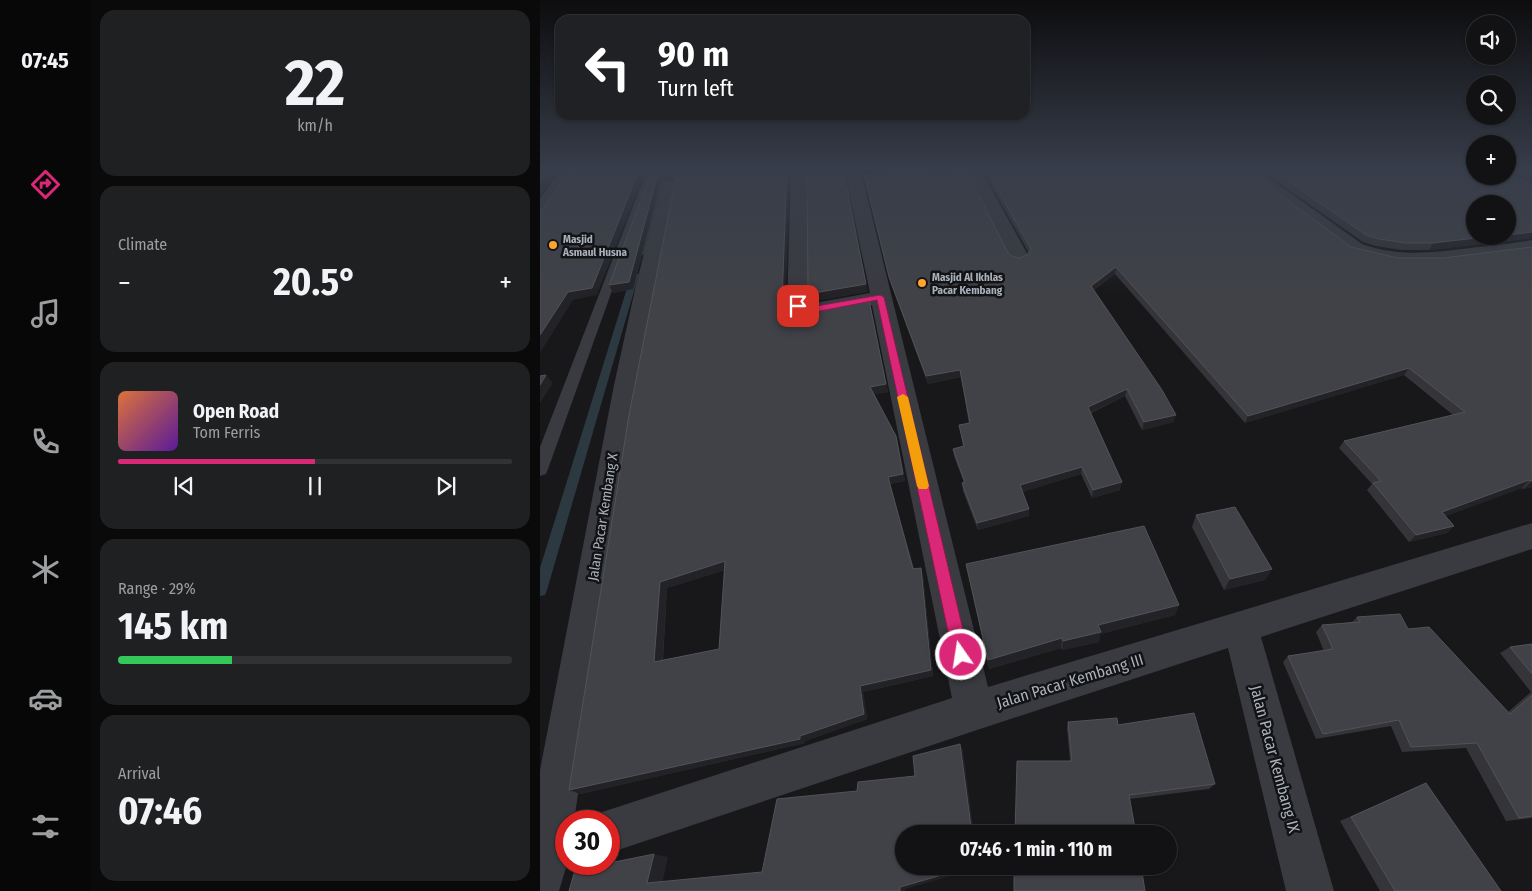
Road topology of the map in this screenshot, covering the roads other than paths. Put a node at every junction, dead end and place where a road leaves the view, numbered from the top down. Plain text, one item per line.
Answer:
1 (647, 210) edge
2 (656, 210) edge
3 (799, 210) edge
4 (861, 210) edge
5 (994, 210) edge
6 (1302, 210) edge
7 (1532, 246) edge
8 (1019, 257) edge
9 (880, 297) junction
10 (540, 469) edge
11 (1532, 536) edge
12 (1241, 628) junction
13 (974, 711) junction
14 (620, 827) edge
15 (548, 858) edge
16 (1310, 891) edge

1 - 10 lane
2 - 15 street, Jalan Pacar Kembang X
3 - 9 street
4 - 9 street
5 - 8 street
6 - 7 street
9 - 13 street
11 - 12 street, Jalan Pacar Kembang III
12 - 13 street, Jalan Pacar Kembang III
12 - 16 street, Jalan Pacar Kembang IX
13 - 14 street, Jalan Pacar Kembang III

